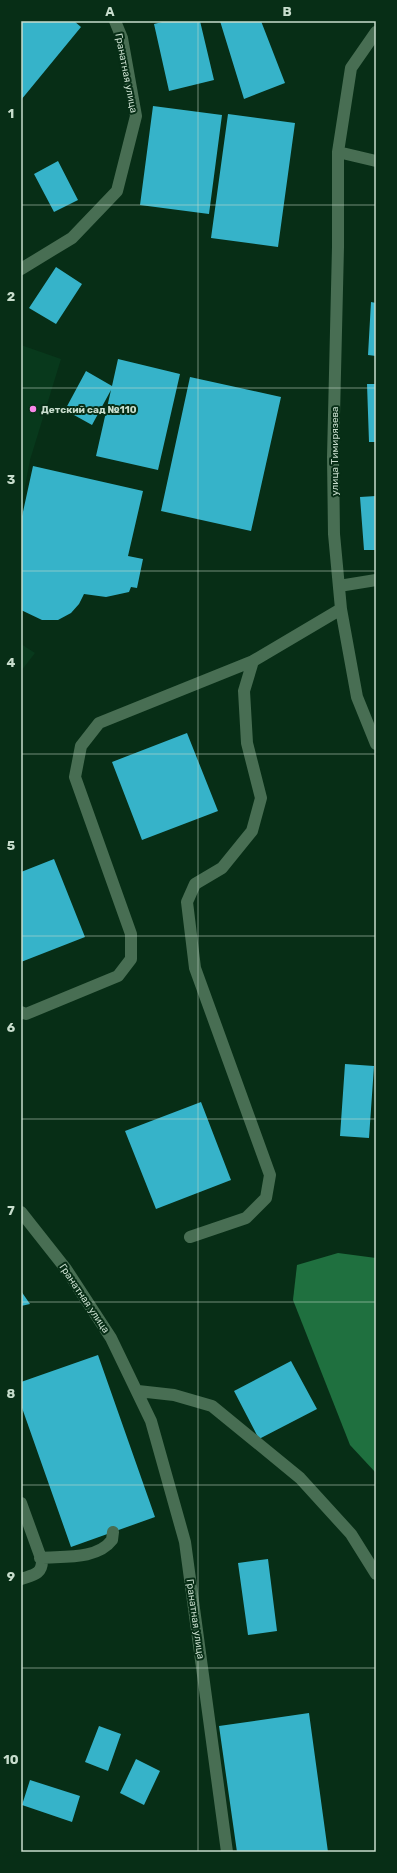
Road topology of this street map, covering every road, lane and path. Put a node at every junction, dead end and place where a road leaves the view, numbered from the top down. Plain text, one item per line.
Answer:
1 (115, 21) edge
2 (376, 32) edge
3 (338, 152) junction
4 (376, 161) edge
5 (21, 269) edge
6 (376, 580) edge
7 (339, 586) junction
8 (341, 608) junction
9 (253, 661) junction
10 (376, 744) edge
11 (21, 1012) edge
12 (21, 1212) edge
13 (190, 1237) dead end
14 (138, 1391) junction
15 (21, 1503) edge
16 (113, 1532) dead end
17 (40, 1558) junction
18 (376, 1574) edge
19 (21, 1579) edge
20 (227, 1852) edge

1 - 5 street, Гранатная улица
2 - 3 street, улица Тимирязева
3 - 4 street
3 - 7 street, улица Тимирязева
6 - 7 street
7 - 8 street, улица Тимирязева
8 - 9 street
8 - 10 street, улица Тимирязева
9 - 11 street
9 - 13 street
12 - 14 street, Гранатная улица
14 - 18 street
14 - 20 street, Гранатная улица
15 - 17 street
16 - 17 street
17 - 19 street

